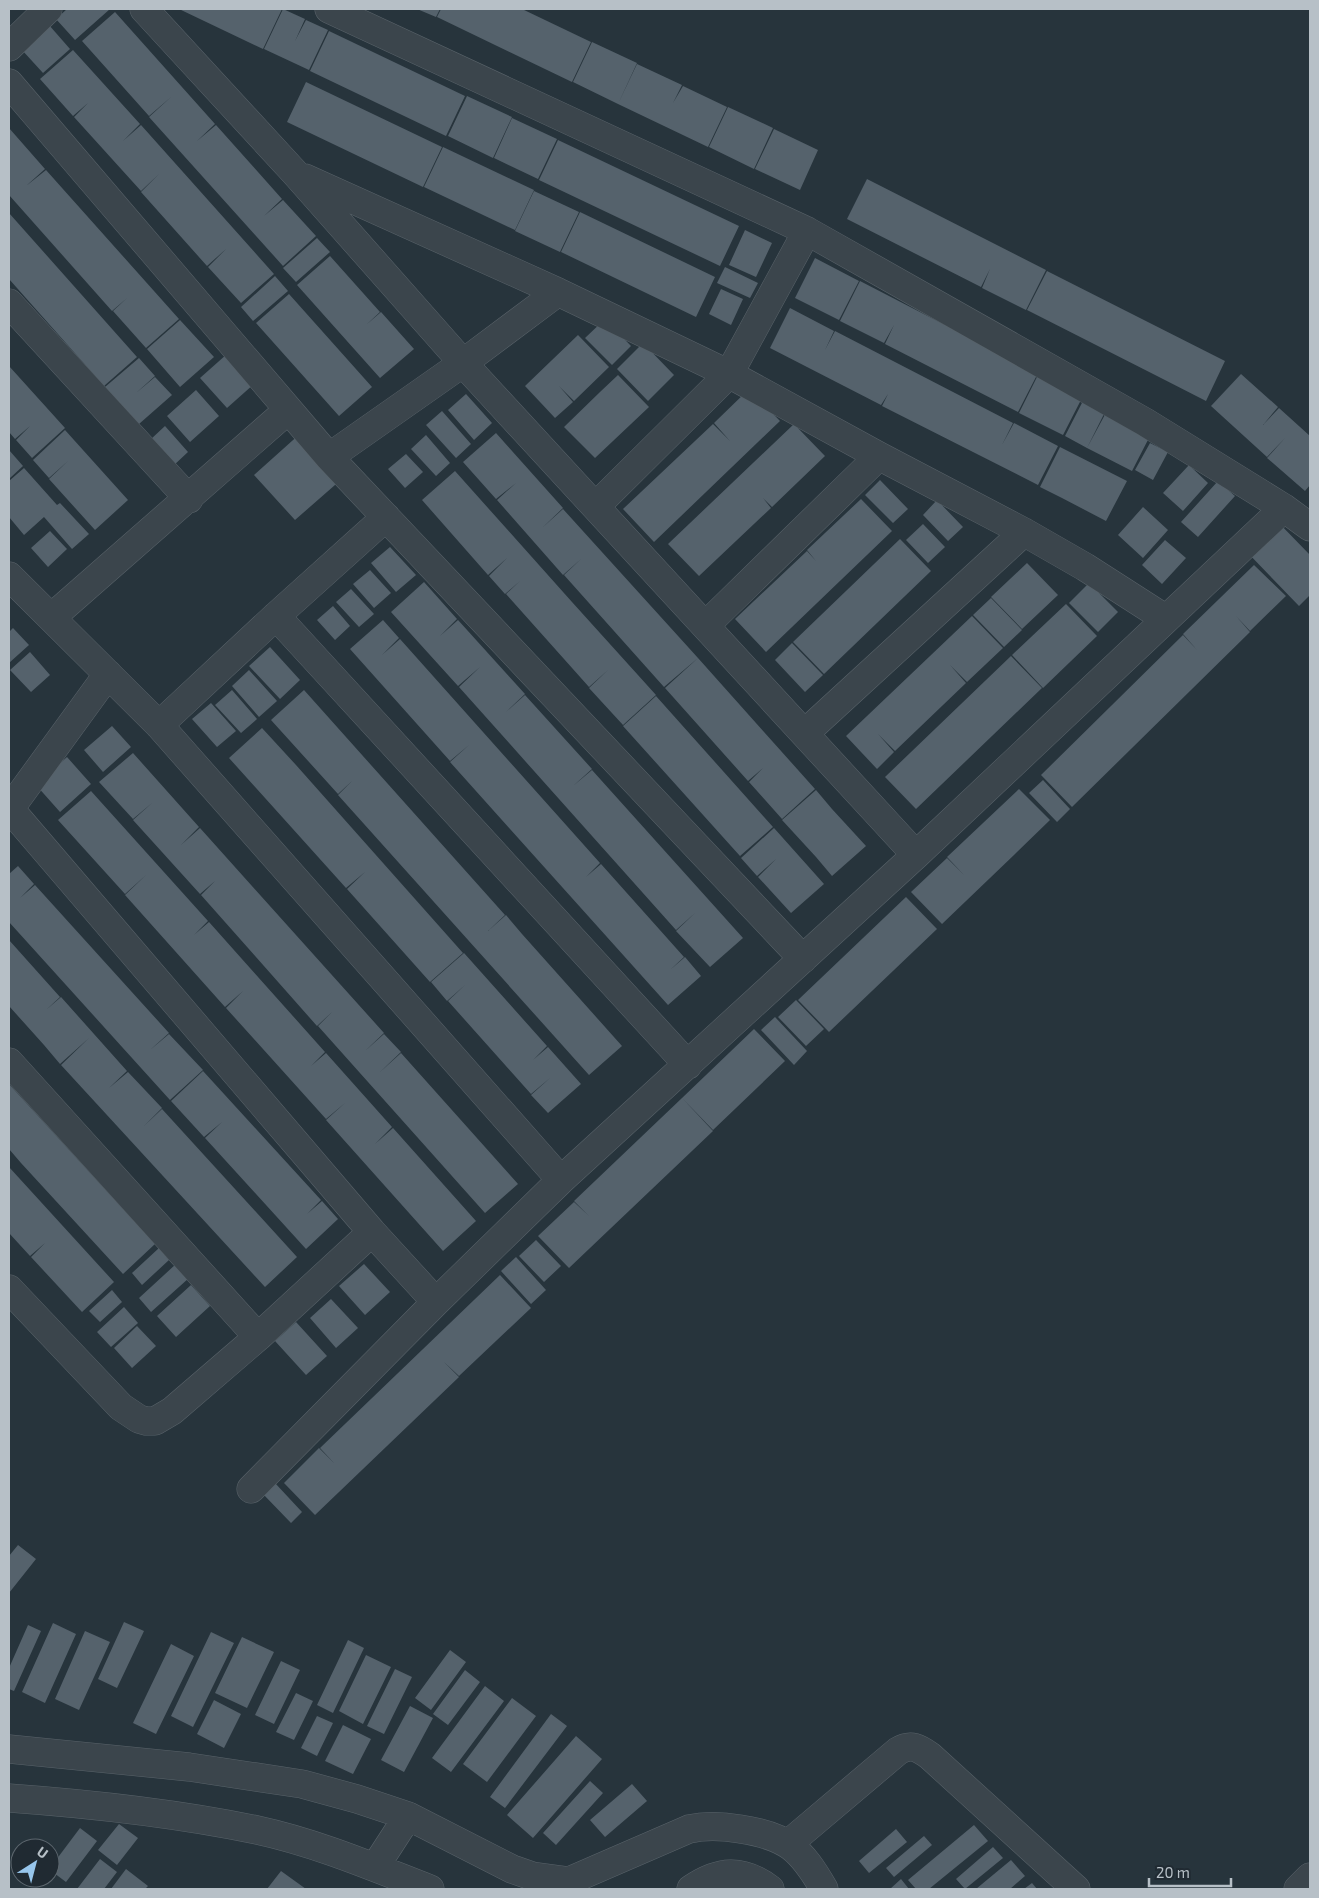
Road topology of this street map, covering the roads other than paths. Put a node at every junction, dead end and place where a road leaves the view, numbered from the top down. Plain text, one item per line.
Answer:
1 (48, 9) edge
2 (144, 9) edge
3 (329, 9) edge
4 (9, 48) edge
5 (9, 83) edge
6 (295, 173) junction
7 (807, 231) junction
8 (558, 292) junction
9 (9, 302) edge
10 (463, 363) junction
11 (729, 374) junction
12 (288, 410) junction
13 (878, 456) junction
14 (329, 458) junction
15 (189, 499) junction
16 (596, 506) junction
17 (1284, 508) junction
18 (386, 517) junction
19 (1310, 527) edge
20 (1024, 532) junction
21 (9, 576) edge
22 (276, 616) junction
23 (52, 617) junction
24 (1166, 619) junction
25 (706, 625) junction
26 (108, 674) junction
27 (159, 725) junction
28 (805, 733) junction
29 (9, 809) edge
30 (916, 854) junction
31 (803, 959) junction
32 (9, 1062) edge
33 (688, 1065) junction
34 (561, 1180) junction
35 (372, 1232) junction
36 (9, 1290) edge
37 (436, 1302) junction
38 (258, 1337) junction
39 (251, 1488) dead end
40 (9, 1750) edge
41 (9, 1798) edge
42 (405, 1823) junction
43 (788, 1844) junction
44 (378, 1864) junction
45 (1310, 1876) edge
46 (575, 1885) edge
47 (430, 1889) edge
48 (691, 1889) edge
49 (770, 1889) edge
50 (824, 1889) edge
51 (1076, 1889) edge
52 (1298, 1889) edge

1 - 4 street
2 - 6 street
3 - 7 street
5 - 12 street
6 - 8 street
6 - 10 street
7 - 11 street
7 - 17 street
8 - 10 street
8 - 11 street
9 - 15 street
10 - 14 street
10 - 16 street
11 - 13 street
11 - 16 street
12 - 14 street
12 - 15 street
13 - 20 street
13 - 25 street
14 - 18 street
15 - 23 street
16 - 25 street
17 - 19 street
17 - 24 street
18 - 22 street
18 - 31 street
20 - 24 street
20 - 28 street
21 - 23 street
22 - 27 street
22 - 33 street
23 - 26 street
24 - 30 street
25 - 28 street
26 - 27 street
26 - 29 street
27 - 34 street
28 - 30 street
29 - 35 street
30 - 31 street
31 - 33 street
32 - 38 street
33 - 34 street
34 - 37 street
35 - 37 street
35 - 38 street
36 - 38 street
37 - 39 street
40 - 42 street
41 - 44 street
42 - 44 street
42 - 46 street
43 - 46 street
43 - 50 street
43 - 51 street
44 - 47 street
45 - 52 street
48 - 49 street

